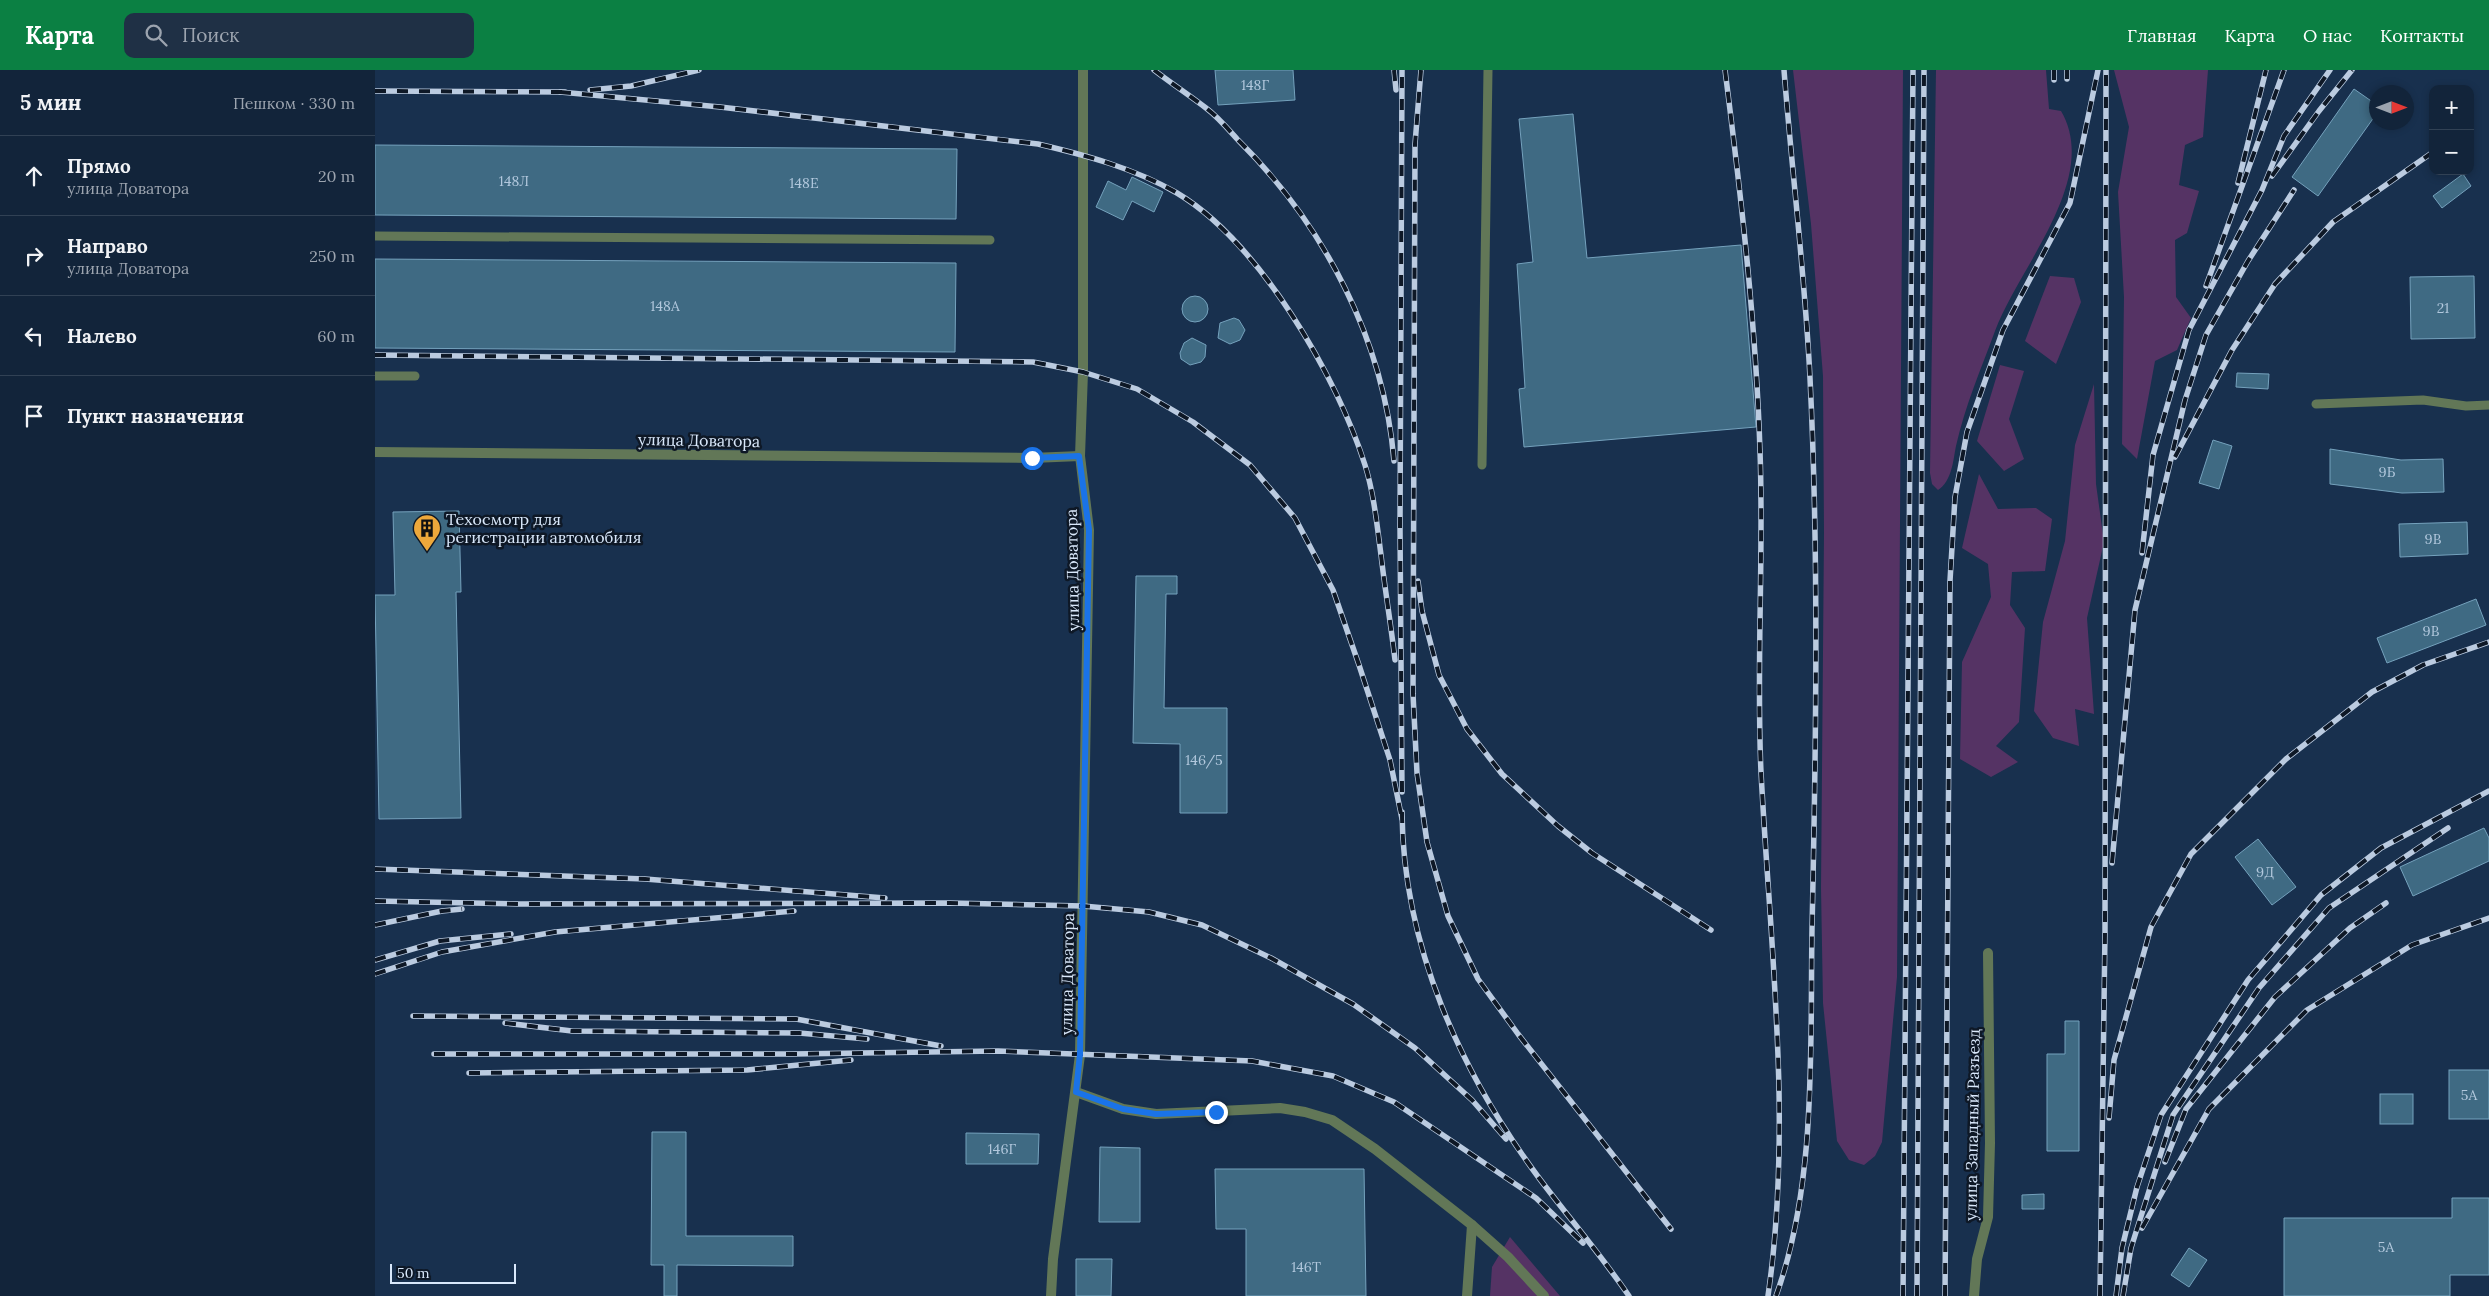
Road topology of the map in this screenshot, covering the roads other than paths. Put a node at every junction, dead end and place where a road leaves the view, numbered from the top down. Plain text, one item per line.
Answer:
1 (1083, 70) edge
2 (1488, 70) edge
3 (375, 236) edge
4 (990, 240) dead end
5 (375, 376) edge
6 (415, 376) dead end
7 (2315, 404) dead end
8 (2489, 405) edge
9 (375, 452) edge
10 (1079, 456) junction
11 (1483, 465) dead end
12 (1988, 953) dead end
13 (1076, 1092) junction
14 (1472, 1225) junction
15 (1051, 1296) edge
16 (1467, 1296) edge
17 (1544, 1296) edge
18 (1974, 1296) edge

1 - 10 street
2 - 11 lane
3 - 4 lane
5 - 6 lane
7 - 8 lane
9 - 10 street, улица Доватора
10 - 13 street, улица Доватора
12 - 18 street, улица Западный Разъезд
13 - 14 street
13 - 15 street, улица Доватора
14 - 16 street
14 - 17 street

